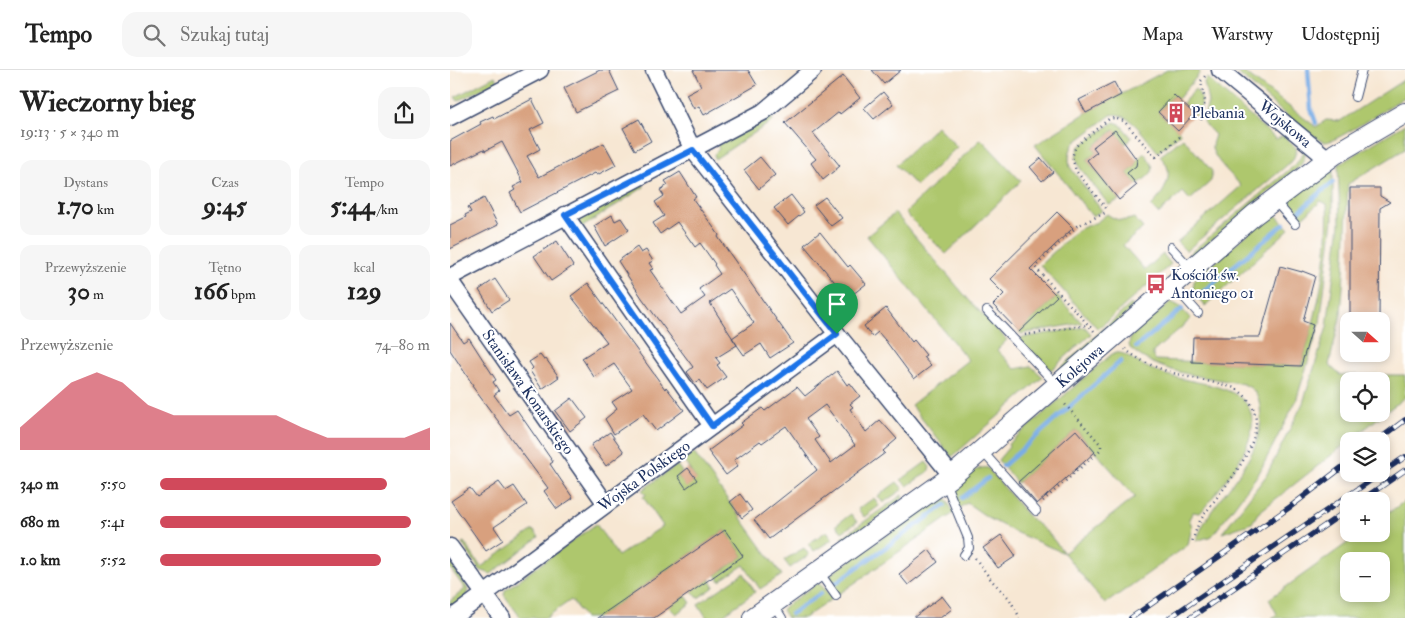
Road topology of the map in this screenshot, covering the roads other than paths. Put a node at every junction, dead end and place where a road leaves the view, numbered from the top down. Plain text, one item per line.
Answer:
1 (540, 70) edge
2 (654, 70) edge
3 (813, 70) edge
4 (1362, 70) edge
5 (1212, 73) edge
6 (1355, 97) dead end
7 (1405, 113) edge
8 (450, 117) edge
9 (693, 150) junction
10 (1328, 160) junction
11 (1274, 200) junction
12 (565, 215) junction
13 (1295, 224) dead end
14 (1171, 247) dead end
15 (1191, 269) junction
16 (450, 277) edge
17 (450, 281) edge
18 (1173, 285) junction
19 (987, 311) dead end
20 (1198, 313) dead end
21 (837, 334) junction
22 (1057, 385) junction
23 (712, 426) junction
24 (982, 451) junction
25 (949, 480) junction
26 (606, 504) junction
27 (1035, 510) road end
28 (450, 547) edge
29 (967, 551) road end
30 (819, 572) junction
31 (484, 594) junction
32 (836, 596) dead end
33 (778, 611) edge
34 (452, 618) edge
35 (502, 618) edge
36 (753, 618) edge

1 - 8 street
2 - 9 street
3 - 9 street
4 - 6 lane
5 - 10 street, Wojskowa
7 - 10 street, Kolejowa
9 - 12 street
9 - 21 street
10 - 11 street, Kolejowa
11 - 13 lane
11 - 15 street, Kolejowa
12 - 16 street
12 - 23 street
14 - 15 lane
15 - 18 street, Kolejowa
17 - 26 street, Stanisława Konarskiego
18 - 20 lane
18 - 22 street, Kolejowa
19 - 22 lane
21 - 23 street, Wojska Polskiego
21 - 25 street
22 - 24 street, Kolejowa
23 - 26 street, Wojska Polskiego
24 - 25 street, Kolejowa
24 - 27 lane
25 - 29 lane
25 - 30 street, Kolejowa
26 - 31 street, Wojska Polskiego
28 - 31 street
30 - 32 lane
30 - 33 street, Kolejowa
31 - 34 street, Wojska Polskiego
31 - 35 street
33 - 36 street, Kolejowa

